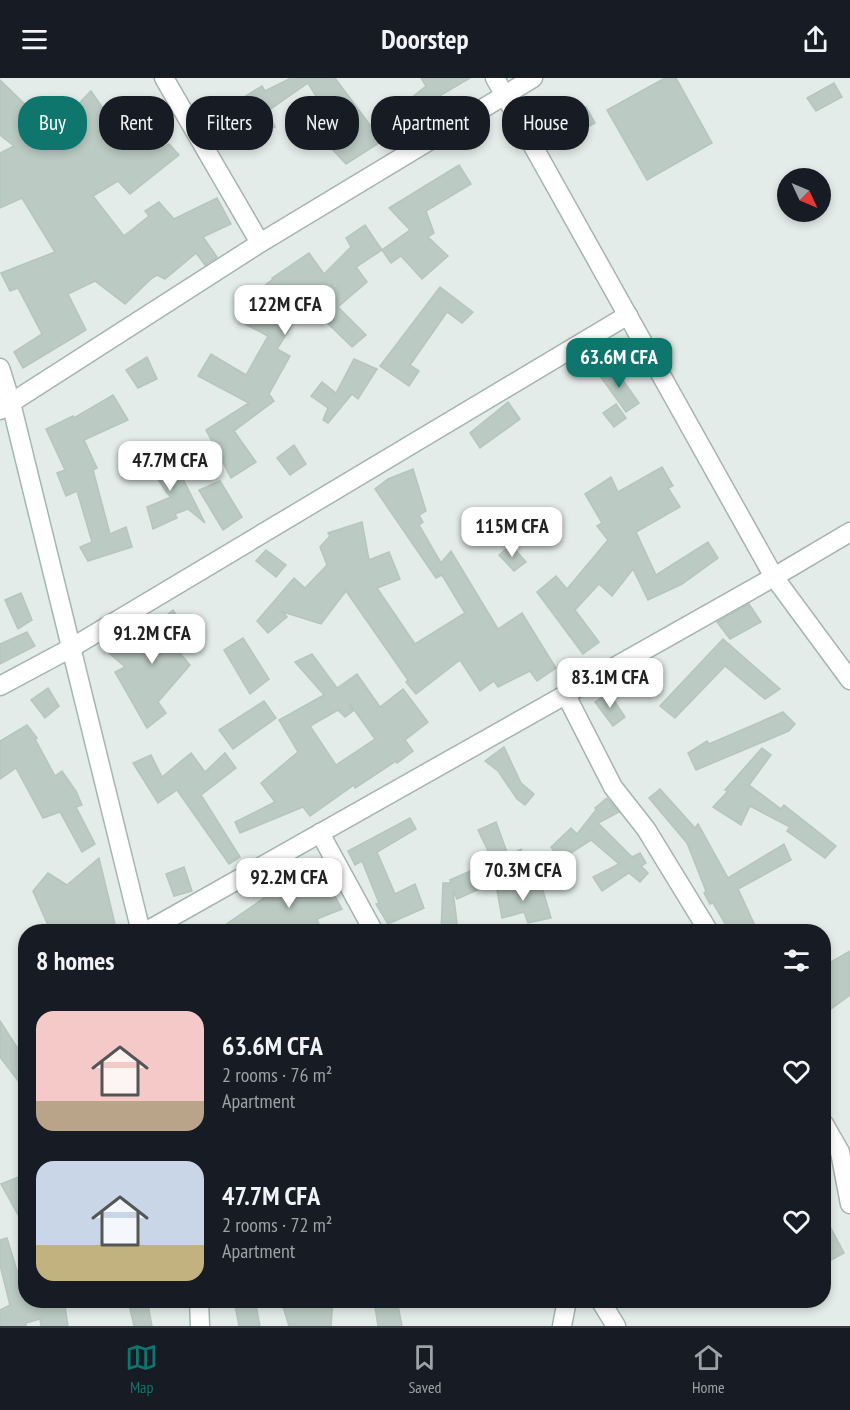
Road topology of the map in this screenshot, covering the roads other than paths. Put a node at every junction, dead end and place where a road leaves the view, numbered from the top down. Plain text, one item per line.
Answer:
1 (164, 78) edge
2 (495, 78) edge
3 (533, 78) edge
4 (506, 95) junction
5 (260, 243) junction
6 (628, 315) junction
7 (0, 368) edge
8 (5, 406) edge
9 (850, 532) edge
10 (774, 578) junction
11 (71, 648) junction
12 (850, 680) edge
13 (0, 686) edge
14 (566, 694) junction
15 (320, 833) junction
16 (141, 924) edge
17 (157, 924) edge
18 (370, 924) edge
19 (704, 924) edge
20 (831, 1136) edge
21 (850, 1204) edge
22 (199, 1308) edge
23 (565, 1308) edge
24 (605, 1308) edge
25 (200, 1326) edge
26 (562, 1326) edge
27 (616, 1326) edge

1 - 5 street
2 - 4 street
3 - 4 street
4 - 5 street
4 - 6 street
5 - 8 street
6 - 10 street
6 - 11 street
7 - 8 street
8 - 11 street
9 - 10 street
10 - 12 street
10 - 14 street
11 - 13 street
11 - 16 street
14 - 15 street
14 - 19 street
15 - 17 street
15 - 18 street
20 - 21 street
22 - 25 street
23 - 26 street
24 - 27 street

